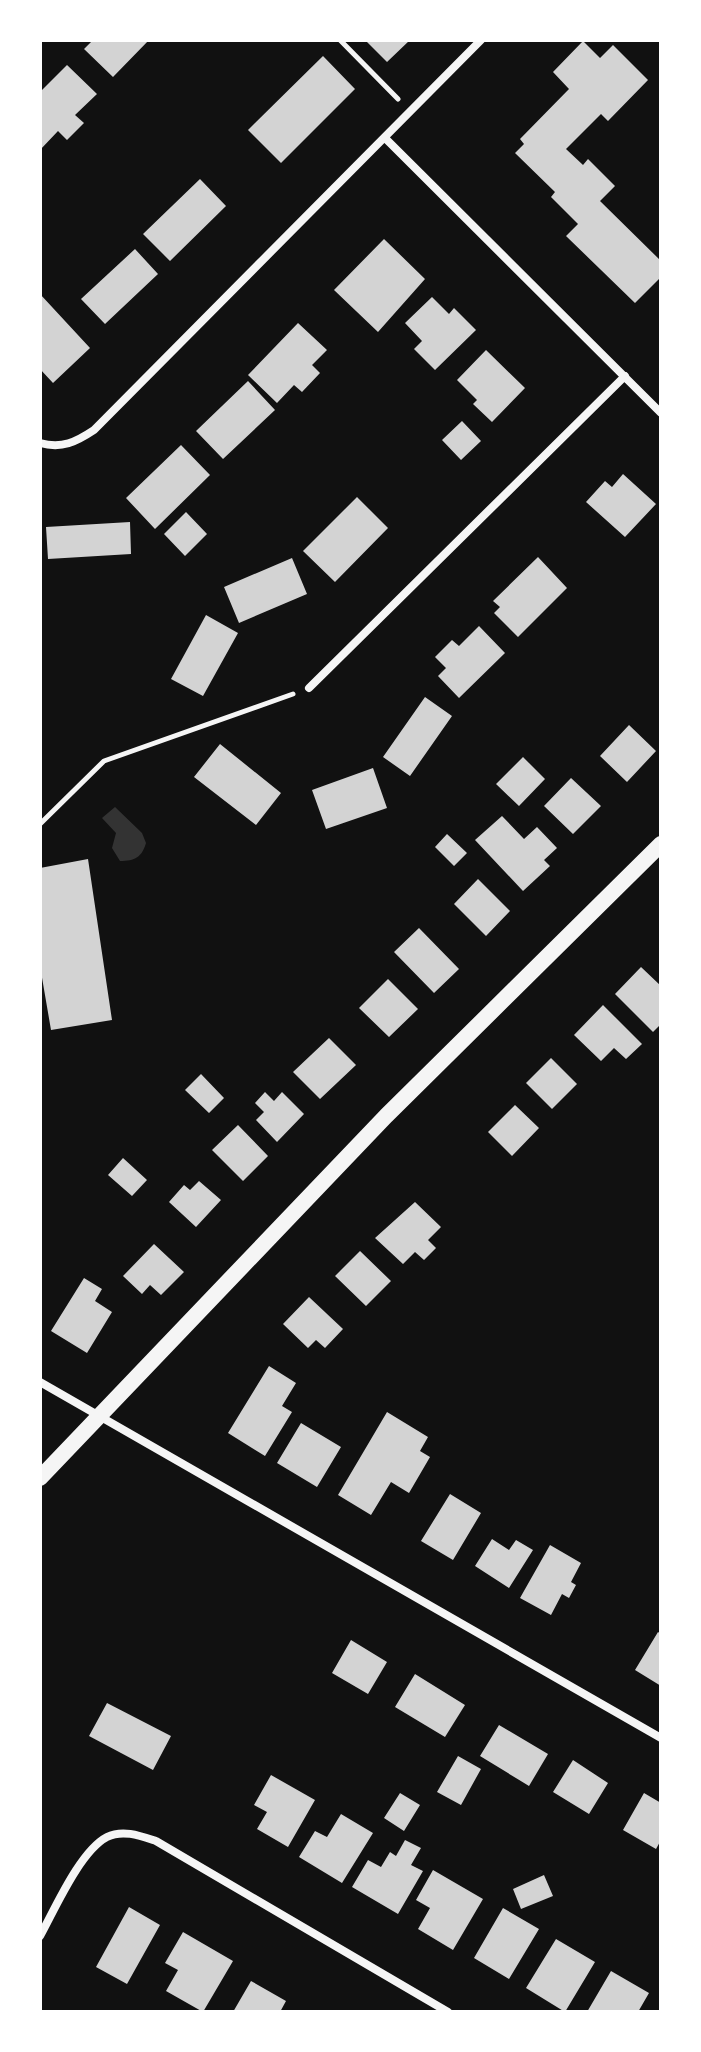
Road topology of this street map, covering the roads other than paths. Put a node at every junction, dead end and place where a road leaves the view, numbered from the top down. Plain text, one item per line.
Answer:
1 (481, 40) edge
2 (386, 139) junction
3 (625, 376) junction
4 (661, 413) edge
5 (40, 443) edge
6 (309, 688) road end
7 (661, 844) edge
8 (40, 1382) edge
9 (101, 1415) junction
10 (40, 1478) edge
11 (661, 1738) edge
12 (40, 1936) edge
13 (448, 2012) edge

1 - 2 street
2 - 3 street
2 - 5 street
3 - 4 street
3 - 6 street
7 - 9 main road
8 - 9 street
9 - 10 main road
9 - 11 street
12 - 13 street

